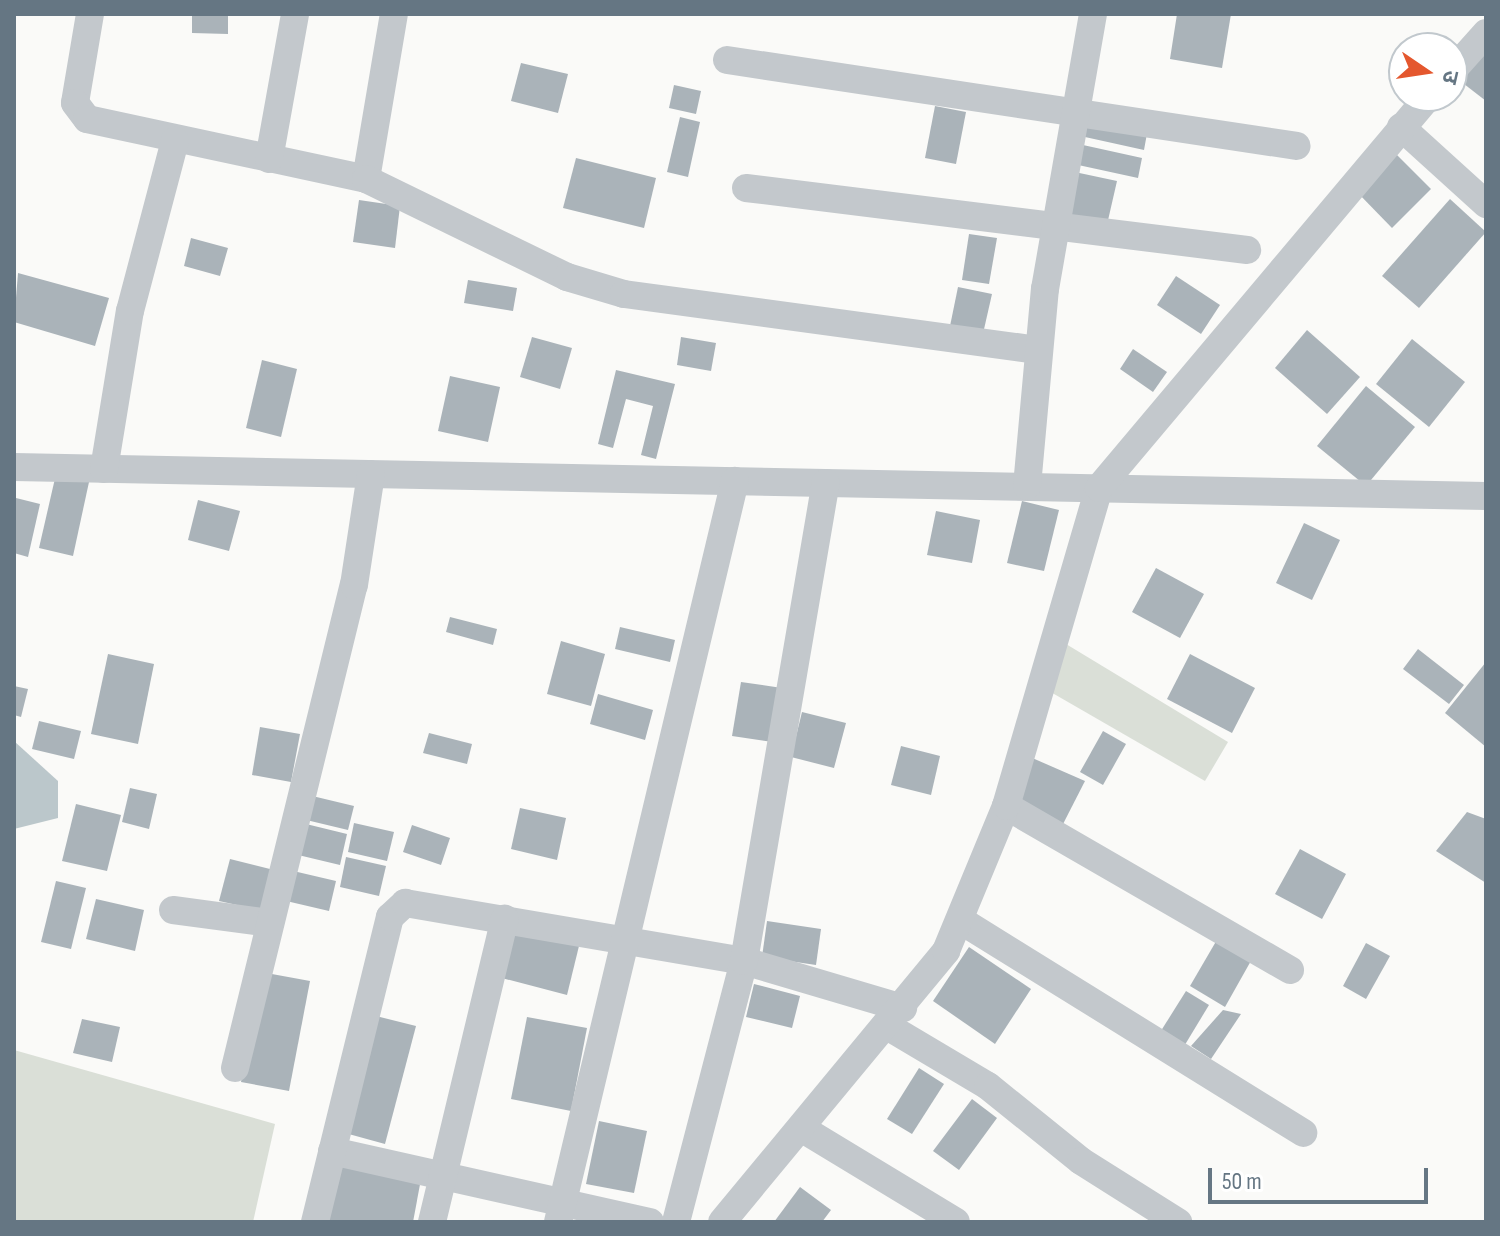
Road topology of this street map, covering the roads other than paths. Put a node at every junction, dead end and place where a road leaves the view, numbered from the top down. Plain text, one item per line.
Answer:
1 (90, 14) edge
2 (295, 14) edge
3 (394, 14) edge
4 (1093, 14) edge
5 (1486, 33) edge
6 (1468, 53) edge
7 (727, 60) dead end
8 (1077, 110) junction
9 (1415, 112) edge
10 (1401, 127) junction
11 (175, 141) junction
12 (1297, 146) dead end
13 (269, 159) junction
14 (366, 179) junction
15 (746, 188) dead end
16 (1486, 204) edge
17 (1055, 226) junction
18 (1247, 250) dead end
19 (1038, 350) junction
20 (14, 467) edge
21 (104, 469) junction
22 (371, 474) junction
23 (735, 481) junction
24 (826, 483) junction
25 (1027, 486) junction
26 (1099, 488) junction
27 (1486, 496) edge
28 (1006, 806) junction
29 (173, 910) dead end
30 (505, 919) junction
31 (960, 920) junction
32 (270, 923) junction
33 (618, 945) junction
34 (744, 961) junction
35 (1290, 970) dead end
36 (895, 1017) junction
37 (235, 1068) dead end
38 (801, 1128) junction
39 (1303, 1133) dead end
40 (332, 1151) junction
41 (442, 1175) junction
42 (560, 1212) edge
43 (315, 1222) edge
44 (432, 1222) edge
45 (650, 1222) edge
46 (676, 1222) edge
47 (722, 1222) edge
48 (956, 1222) edge
49 (1178, 1222) edge

1 - 11 street
2 - 13 street
3 - 14 street
4 - 8 street
5 - 6 street
7 - 8 street
8 - 12 street
8 - 17 street
9 - 10 street
10 - 16 street
10 - 26 street
11 - 13 street
11 - 21 street
13 - 14 street
14 - 19 street
15 - 17 street
17 - 18 street
17 - 19 street
19 - 25 street
20 - 21 street
21 - 22 street
22 - 23 street
22 - 32 street
23 - 24 street
23 - 33 street
24 - 25 street
24 - 34 street
25 - 26 street
26 - 27 street
26 - 28 street
28 - 31 street
28 - 35 street
29 - 32 street
30 - 33 street
30 - 40 street
30 - 41 street
31 - 36 street
31 - 39 street
32 - 37 street
33 - 34 street
33 - 42 street
34 - 36 street
34 - 46 street
36 - 38 street
36 - 49 street
38 - 47 street
38 - 48 street
40 - 41 street
40 - 43 street
41 - 42 street
41 - 44 street
42 - 45 street

